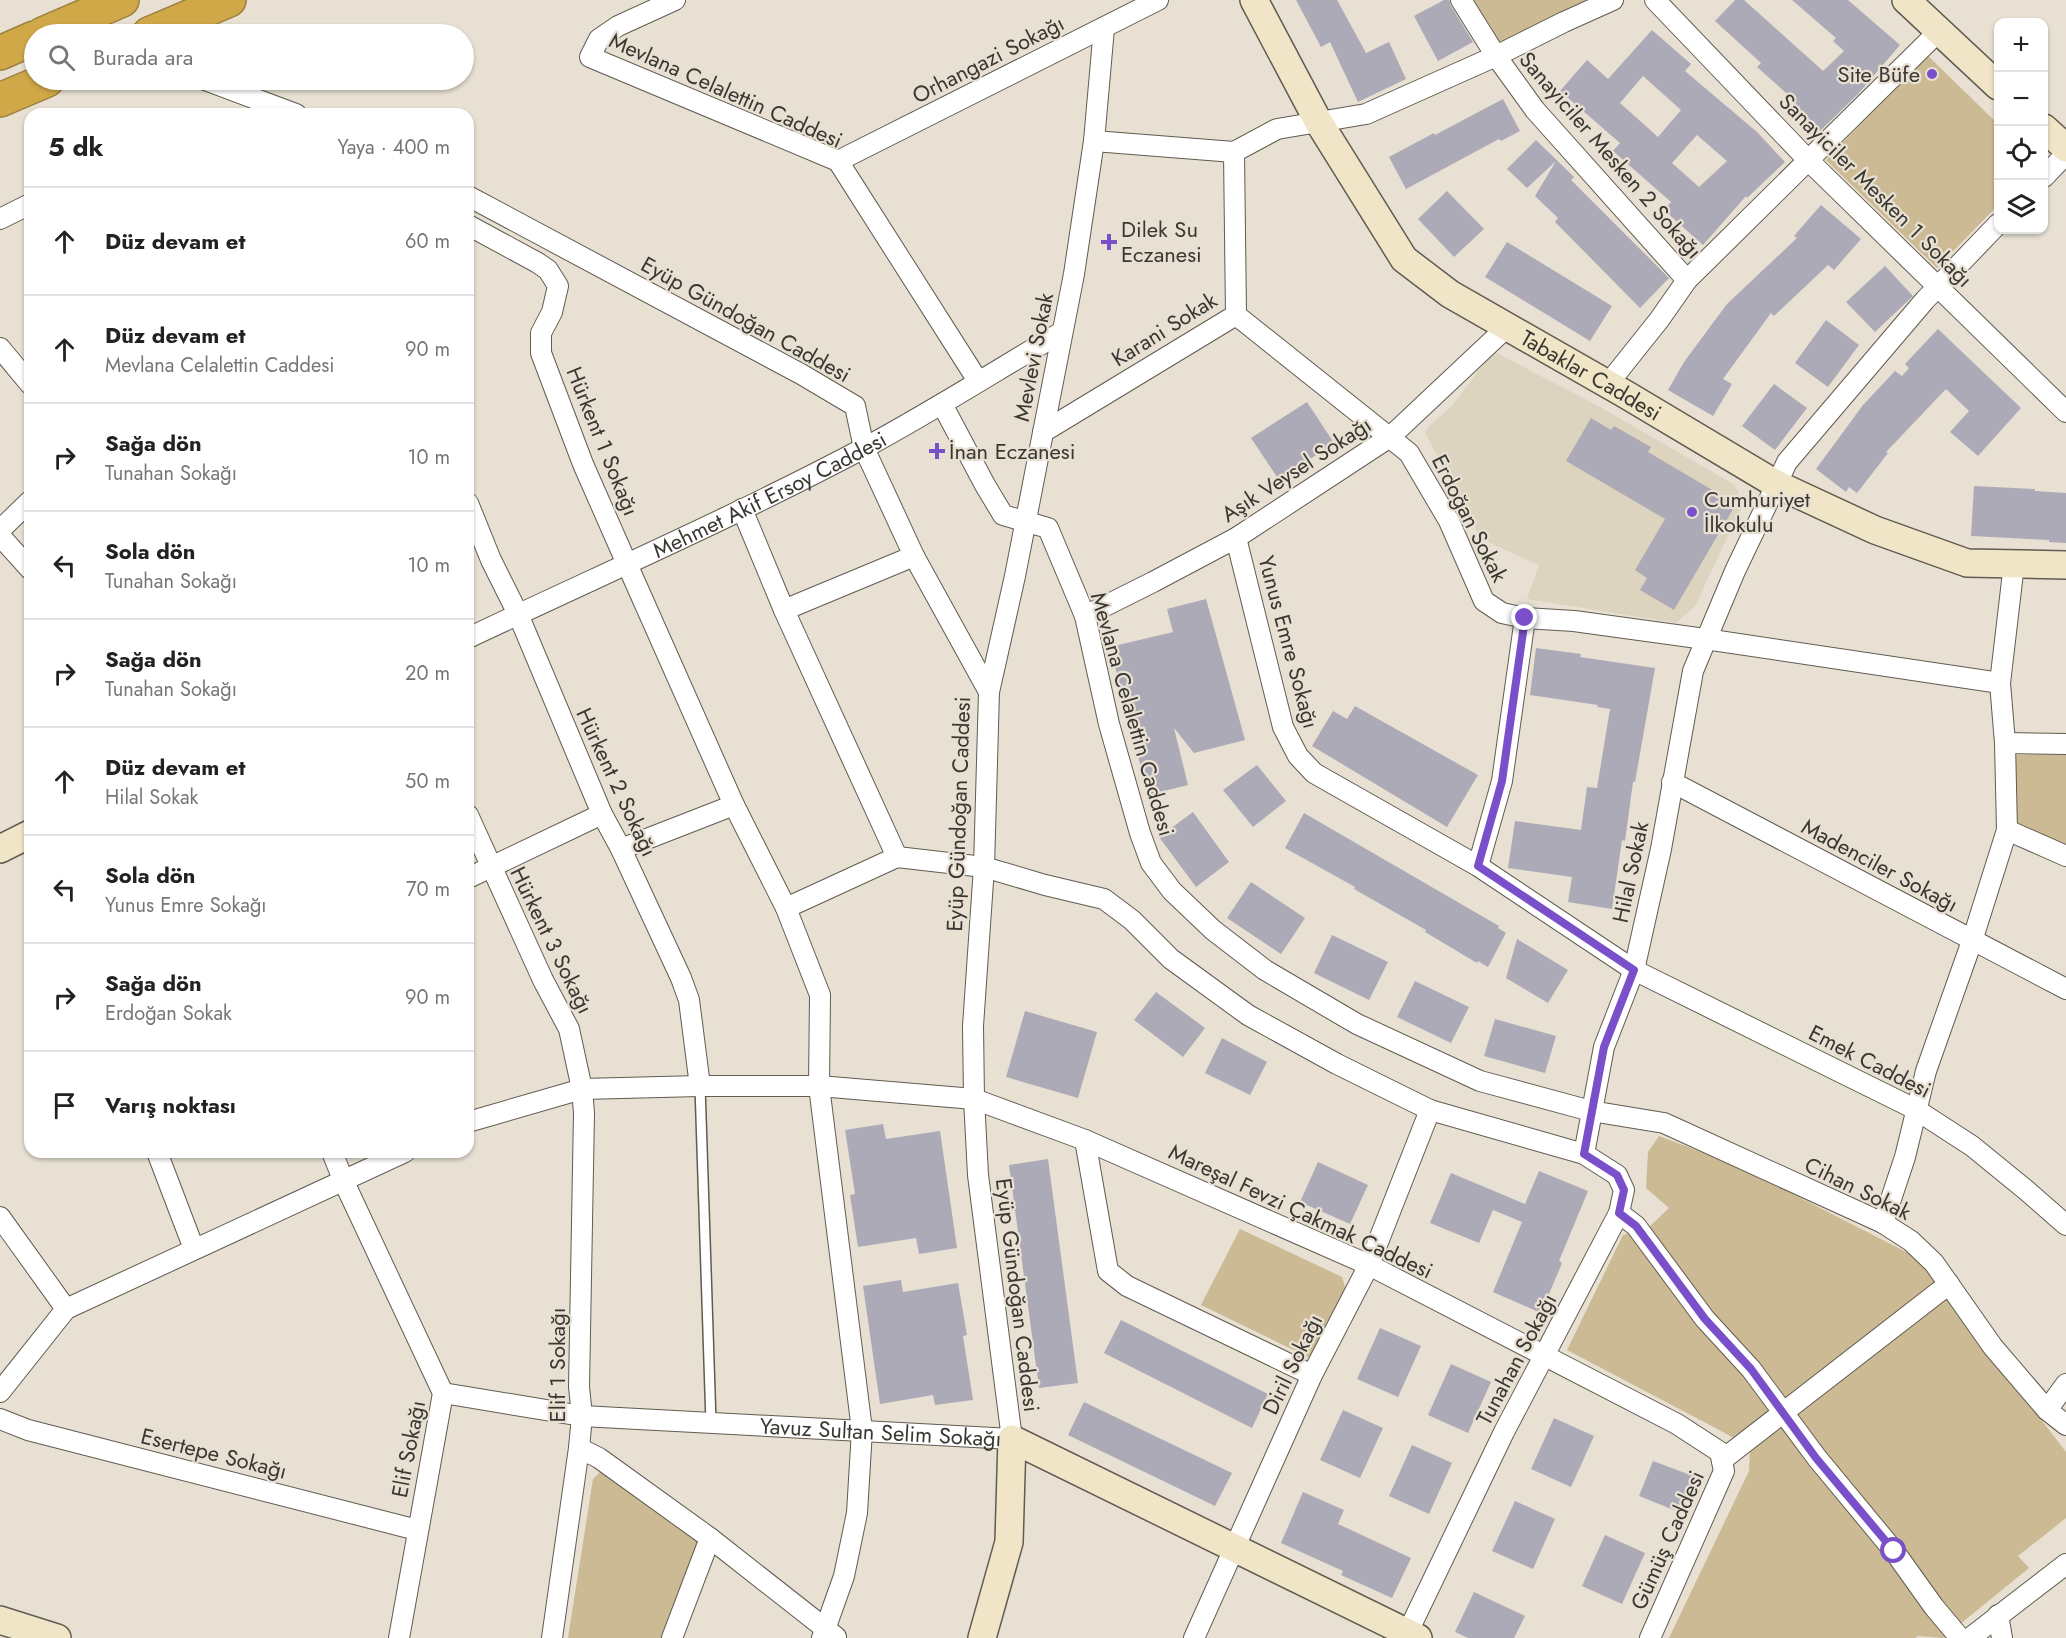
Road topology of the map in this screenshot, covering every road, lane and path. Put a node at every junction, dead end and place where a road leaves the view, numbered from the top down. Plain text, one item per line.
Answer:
1 (122, 0) edge
2 (229, 0) edge
3 (675, 0) edge
4 (1158, 0) edge
5 (1254, 0) edge
6 (1461, 0) edge
7 (1613, 0) edge
8 (1655, 0) edge
9 (1906, 0) edge
10 (66, 24) edge
11 (173, 24) edge
12 (1104, 28) junction
13 (1940, 30) junction
14 (24, 42) edge
15 (0, 53) edge
16 (1496, 56) junction
17 (1994, 82) edge
18 (24, 90) edge
19 (232, 90) edge
20 (0, 100) edge
21 (280, 108) edge
22 (1318, 122) junction
23 (2048, 132) edge
24 (1094, 141) junction
25 (2066, 148) edge
26 (1234, 152) junction
27 (2066, 154) edge
28 (838, 161) junction
29 (1809, 161) junction
30 (2048, 172) edge
31 (474, 199) edge
32 (24, 207) edge
33 (0, 219) edge
34 (474, 228) edge
35 (1994, 228) edge
36 (1687, 280) junction
37 (1938, 286) junction
38 (1236, 315) junction
39 (1507, 327) junction
40 (1062, 332) junction
41 (0, 348) edge
42 (24, 377) edge
43 (978, 381) junction
44 (1608, 384) junction
45 (942, 404) junction
46 (2066, 412) edge
47 (1043, 432) junction
48 (1390, 437) junction
49 (864, 448) junction
50 (1776, 484) junction
51 (24, 507) edge
52 (742, 509) junction
53 (474, 519) edge
54 (1025, 521) junction
55 (0, 530) edge
56 (0, 536) edge
57 (1236, 538) junction
58 (914, 556) junction
59 (24, 562) edge
60 (627, 564) junction
61 (2014, 564) junction
62 (2066, 565) edge
63 (784, 610) junction
64 (518, 614) junction
65 (1085, 616) junction
66 (1525, 618) junction
67 (474, 635) edge
68 (1705, 639) junction
69 (2000, 683) junction
70 (989, 692) junction
71 (2005, 743) junction
72 (2066, 744) edge
73 (1672, 782) junction
74 (734, 805) junction
75 (602, 814) junction
76 (474, 829) edge
77 (2007, 830) junction
78 (24, 837) edge
79 (0, 849) edge
80 (621, 849) junction
81 (2066, 856) edge
82 (897, 857) junction
83 (1478, 866) junction
84 (984, 867) junction
85 (491, 868) junction
86 (474, 875) edge
87 (786, 908) junction
88 (1972, 941) junction
89 (1634, 970) junction
90 (2066, 989) edge
91 (700, 1086) junction
92 (819, 1086) junction
93 (582, 1089) junction
94 (974, 1099) junction
95 (1915, 1109) junction
96 (1430, 1110) junction
97 (1591, 1111) junction
98 (474, 1119) edge
99 (1085, 1140) junction
100 (1584, 1154) junction
101 (159, 1158) edge
102 (334, 1158) edge
103 (393, 1158) edge
104 (344, 1182) junction
105 (1619, 1213) junction
106 (0, 1217) edge
107 (1882, 1223) junction
108 (2066, 1225) edge
109 (194, 1249) junction
110 (1369, 1265) junction
111 (1945, 1286) junction
112 (66, 1309) junction
113 (1544, 1356) junction
114 (1312, 1375) junction
115 (2066, 1384) edge
116 (0, 1392) edge
117 (443, 1393) junction
118 (2047, 1410) junction
119 (1783, 1413) junction
120 (582, 1416) junction
121 (0, 1419) edge
122 (711, 1423) junction
123 (2066, 1425) edge
124 (862, 1430) junction
125 (1012, 1438) junction
126 (579, 1449) junction
127 (1722, 1460) junction
128 (417, 1530) junction
129 (710, 1538) junction
130 (1234, 1547) junction
131 (2066, 1564) edge
132 (1998, 1616) junction
133 (0, 1620) edge
134 (829, 1635) edge
135 (1410, 1636) edge
136 (57, 1638) edge
137 (399, 1638) edge
138 (552, 1638) edge
139 (672, 1638) edge
140 (982, 1638) edge
141 (1194, 1638) edge
142 (1650, 1638) edge
143 (1960, 1638) edge
144 (1970, 1638) edge
145 (2002, 1638) edge

1 - 10 highway
2 - 11 highway
3 - 28 street, Mevlana Celalettin Caddesi
4 - 12 street, Orhangazi Sokağı
5 - 22 street, Tabaklar Caddesi
6 - 16 street, Sanayiciler Mesken 2 Sokağı
7 - 16 street
8 - 29 street, Sanayiciler Mesken 1 Sokağı
9 - 13 street
12 - 24 street, Mevlevi Sokak
12 - 28 street, Orhangazi Sokağı
13 - 17 street
13 - 29 street
14 - 15 highway
16 - 22 street
16 - 36 street, Sanayiciler Mesken 2 Sokağı
18 - 20 highway
19 - 21 street
22 - 26 street
22 - 39 street, Tabaklar Caddesi
23 - 25 street
24 - 26 street
24 - 40 street, Mevlevi Sokak
26 - 38 street, Karani Sokak
27 - 30 street
28 - 43 street, Mevlana Celalettin Caddesi
29 - 36 street
29 - 37 street, Sanayiciler Mesken 1 Sokağı
31 - 49 street, Eyüp Gündoğan Caddesi
32 - 33 street
34 - 60 street, Hürkent 1 Sokağı
35 - 37 street, Hilal Sokak
36 - 44 street
37 - 46 street, Sanayiciler Mesken 1 Sokağı
37 - 50 street, Hilal Sokak
38 - 47 street, Karani Sokak
38 - 48 street, Erdoğan Sokak
39 - 44 street, Tabaklar Caddesi
39 - 48 street, Aşık Veysel Sokağı
40 - 43 street, Mehmet Akif Ersoy Caddesi
40 - 47 street, Mevlevi Sokak
41 - 42 street
43 - 45 street, Mehmet Akif Ersoy Caddesi
44 - 50 street, Tabaklar Caddesi
45 - 49 street, Mehmet Akif Ersoy Caddesi
45 - 54 street, Mevlana Celalettin Caddesi
47 - 54 street, Mevlevi Sokak
48 - 57 street, Aşık Veysel Sokağı
48 - 66 street, Erdoğan Sokak
49 - 52 street, Mehmet Akif Ersoy Caddesi
49 - 58 street, Eyüp Gündoğan Caddesi
50 - 61 street, Tabaklar Caddesi
50 - 68 street, Hilal Sokak
51 - 55 street
52 - 60 street, Mehmet Akif Ersoy Caddesi
52 - 63 street
53 - 64 street, Hürkent 2 Sokağı
54 - 65 street, Mevlana Celalettin Caddesi
54 - 70 street, Mevlevi Sokak
56 - 59 street
57 - 65 street, Aşık Veysel Sokağı
57 - 83 street, Yunus Emre Sokağı
58 - 63 street
58 - 70 street, Eyüp Gündoğan Caddesi
60 - 64 street, Mehmet Akif Ersoy Caddesi
60 - 74 street, Hürkent 1 Sokağı
61 - 62 street, Tabaklar Caddesi
61 - 69 street
63 - 82 street
64 - 67 street, Mehmet Akif Ersoy Caddesi
64 - 75 street, Hürkent 2 Sokağı
65 - 97 street, Mevlana Celalettin Caddesi
66 - 68 street
66 - 83 street
68 - 69 street
68 - 73 street, Hilal Sokak
69 - 71 street
70 - 84 street, Eyüp Gündoğan Caddesi
71 - 72 street
71 - 77 street
73 - 88 street, Madenciler Sokağı
73 - 89 street, Hilal Sokak
74 - 80 street
74 - 87 street, Hürkent 1 Sokağı
75 - 80 street, Hürkent 2 Sokağı
75 - 85 street
76 - 85 street, Hürkent 3 Sokağı
77 - 81 street
77 - 88 street
78 - 79 street
80 - 91 street, Hürkent 2 Sokağı
82 - 84 street, Tunahan Sokağı
82 - 87 street
83 - 89 street, Yunus Emre Sokağı
84 - 94 street, Eyüp Gündoğan Caddesi
84 - 96 street, Tunahan Sokağı
85 - 86 street
85 - 93 street, Hürkent 3 Sokağı
87 - 92 street, Hürkent 1 Sokağı
88 - 90 street, Madenciler Sokağı
88 - 95 street
89 - 95 street, Emek Caddesi
89 - 97 street, Hilal Sokak
91 - 92 street, Mareşal Fevzi Çakmak Caddesi
91 - 93 street, Mareşal Fevzi Çakmak Caddesi
91 - 122 lane
92 - 94 street, Mareşal Fevzi Çakmak Caddesi
92 - 124 street, Hürkent 1 Sokağı
93 - 98 street, Mareşal Fevzi Çakmak Caddesi
93 - 120 street, Elif 1 Sokağı
94 - 99 street, Mareşal Fevzi Çakmak Caddesi
94 - 125 street, Eyüp Gündoğan Caddesi
95 - 107 street
95 - 108 street, Emek Caddesi
96 - 100 street, Tunahan Sokağı
96 - 110 street, Diril Sokağı
97 - 100 street
97 - 107 street, Cihan Sokak
99 - 110 street, Mareşal Fevzi Çakmak Caddesi
99 - 114 street
100 - 105 street, Tunahan Sokağı
101 - 109 street
102 - 104 street, Elif Sokağı
103 - 104 street
104 - 109 street
104 - 117 street, Elif Sokağı
105 - 113 street, Tunahan Sokağı
105 - 119 street
106 - 112 street
107 - 111 street, Cihan Sokak
109 - 112 street
110 - 113 street, Mareşal Fevzi Çakmak Caddesi
110 - 114 street, Diril Sokağı
111 - 118 street, Cihan Sokak
111 - 119 street
112 - 116 street
113 - 127 street, Mareşal Fevzi Çakmak Caddesi
113 - 135 street, Tunahan Sokağı
114 - 130 street, Diril Sokağı
115 - 118 street
117 - 120 street, Yavuz Sultan Selim Sokağı
117 - 128 street, Elif Sokağı
118 - 123 street, Cihan Sokak
119 - 127 street
119 - 143 street
120 - 122 street, Yavuz Sultan Selim Sokağı
120 - 126 street, Elif 1 Sokağı
121 - 128 street, Esertepe Sokağı
122 - 124 street, Yavuz Sultan Selim Sokağı
124 - 125 street, Yavuz Sultan Selim Sokağı
124 - 134 street, Hürkent 1 Sokağı
125 - 130 street, Yavuz Sultan Selim Sokağı
125 - 140 street
126 - 129 street
126 - 138 street, Elif 1 Sokağı
127 - 142 street, Gümüş Caddesi
128 - 137 street, Elif Sokağı
129 - 134 street
129 - 139 street
130 - 135 street, Yavuz Sultan Selim Sokağı
130 - 141 street, Diril Sokağı
131 - 132 street
132 - 144 street
132 - 145 street
133 - 136 street

